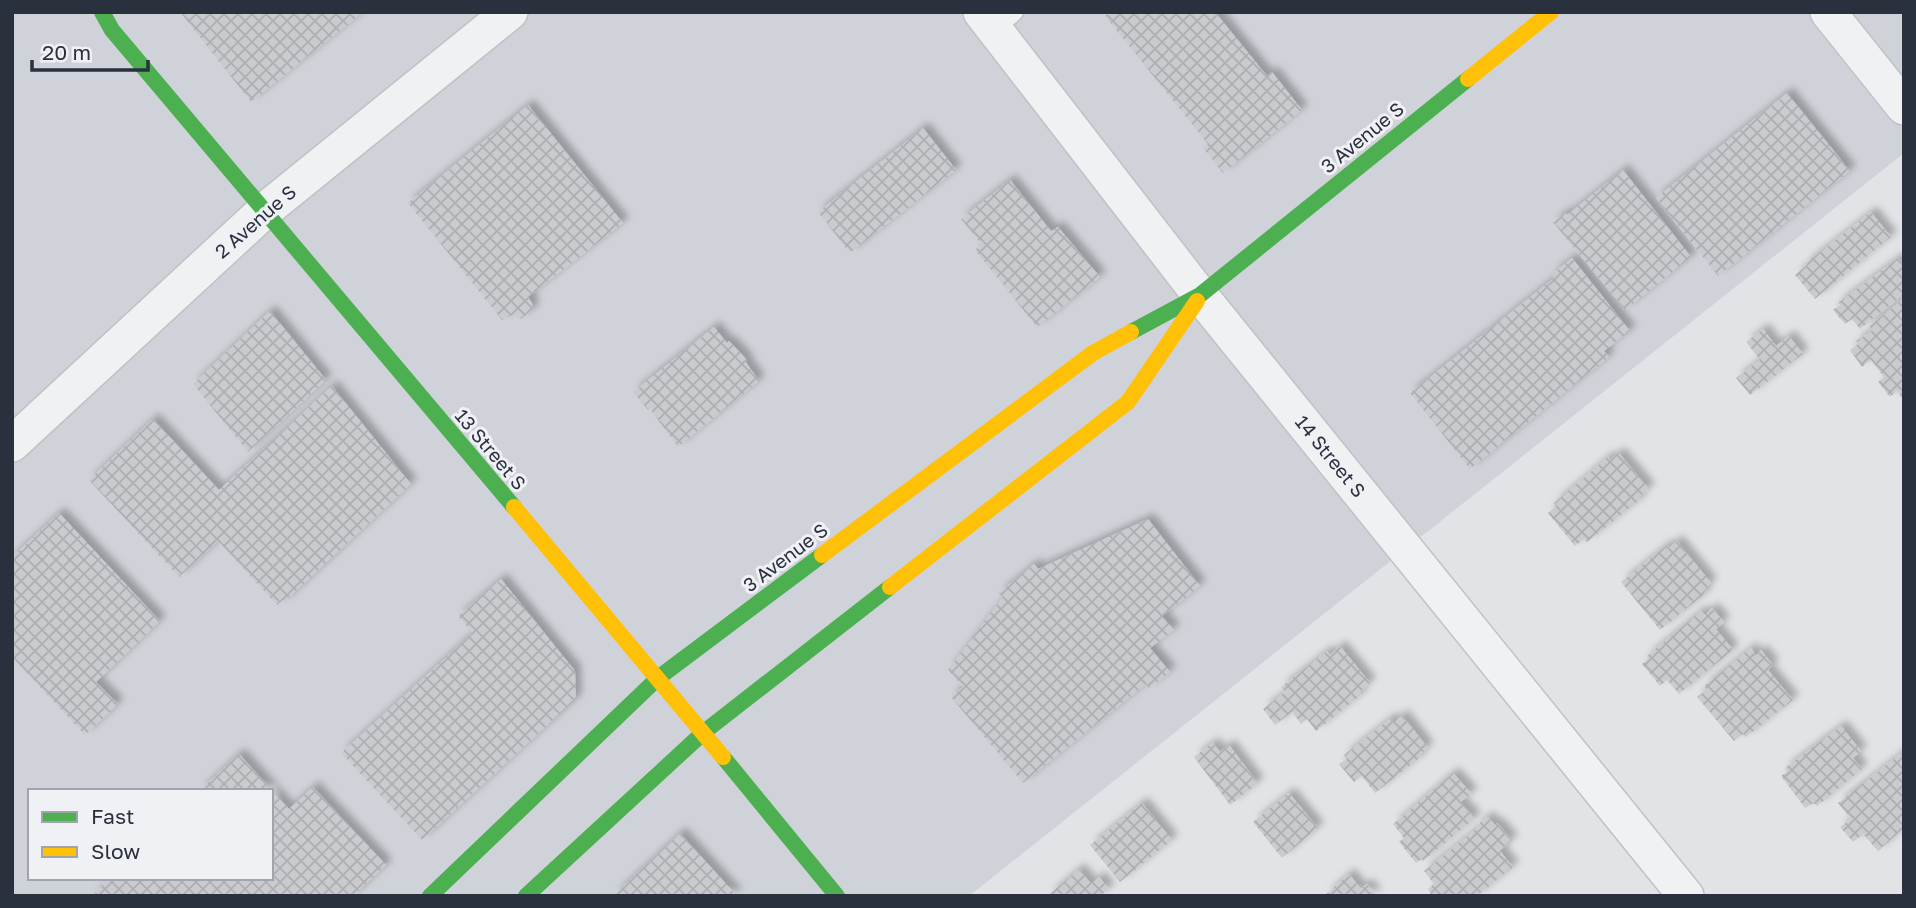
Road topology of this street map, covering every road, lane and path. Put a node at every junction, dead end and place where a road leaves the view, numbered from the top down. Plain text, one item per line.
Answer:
1 (90, 12) edge
2 (102, 12) edge
3 (510, 12) edge
4 (1551, 12) edge
5 (1828, 12) edge
6 (996, 18) edge
7 (112, 30) junction
8 (1904, 107) edge
9 (263, 212) junction
10 (1200, 295) junction
11 (12, 444) edge
12 (658, 678) junction
13 (704, 733) junction
14 (430, 896) edge
15 (526, 896) edge
16 (837, 896) edge
17 (1686, 896) edge

1 - 7 main road, 13 Street S
2 - 7 main road, 13 Street S
3 - 9 street, 2 Avenue S
4 - 10 main road, 3 Avenue S
5 - 8 street
6 - 10 street, 14 Street S
7 - 9 main road, 13 Street S
9 - 11 street, 2 Avenue S
9 - 12 main road, 13 Street S
10 - 12 main road, 3 Avenue S
10 - 13 main road, 3 Avenue S
10 - 17 street, 14 Street S
12 - 13 main road, 13 Street S
12 - 14 main road, 3 Avenue S
13 - 15 main road, 3 Avenue S
13 - 16 main road, 13 Street S

